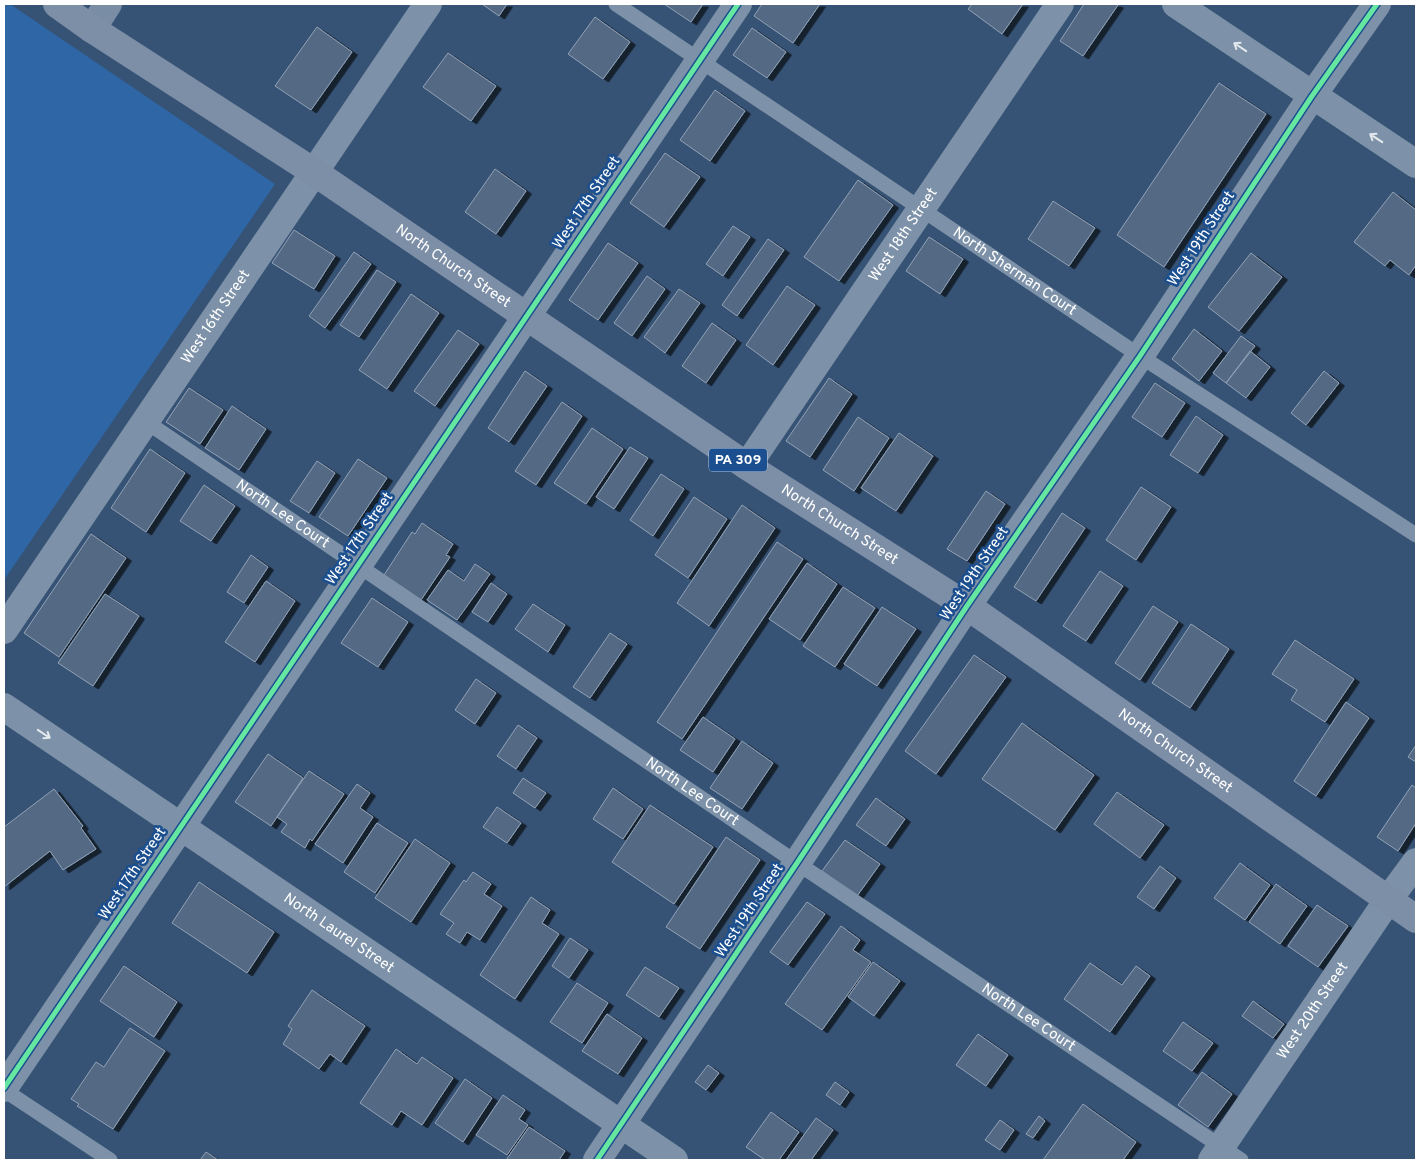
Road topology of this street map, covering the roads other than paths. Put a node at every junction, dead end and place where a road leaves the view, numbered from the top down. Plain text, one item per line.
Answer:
1 (57, 4) edge
2 (108, 4) edge
3 (428, 4) edge
4 (616, 4) edge
5 (738, 4) edge
6 (1060, 4) edge
7 (1176, 4) edge
8 (1377, 4) edge
9 (92, 29) junction
10 (700, 60) junction
11 (1312, 96) junction
12 (1416, 164) edge
13 (314, 172) junction
14 (921, 209) junction
15 (526, 316) junction
16 (1140, 356) junction
17 (145, 421) junction
18 (747, 466) junction
19 (1416, 535) edge
20 (358, 564) junction
21 (967, 606) junction
22 (4, 630) edge
23 (4, 707) edge
24 (181, 826) junction
25 (797, 862) junction
26 (1416, 862) edge
27 (1388, 900) junction
28 (1416, 919) edge
29 (4, 1089) edge
30 (621, 1124) junction
31 (1225, 1156) edge
32 (110, 1160) edge
33 (597, 1160) edge
34 (674, 1160) edge

1 - 9 main road, North Church Street / PA 309
2 - 9 main road
3 - 13 street, West 16th Street
4 - 10 lane, North Sherman Court
5 - 10 street, West 17th Street
6 - 14 street, West 18th Street
11 -> 7 street
8 - 11 street, West 19th Street
9 - 13 main road, North Church Street / PA 309
10 - 14 lane, North Sherman Court
10 - 15 street, West 17th Street
12 -> 11 street
11 - 16 street, West 19th Street
13 - 15 main road, North Church Street / PA 309
13 - 17 street, West 16th Street
14 - 16 lane, North Sherman Court
14 - 18 street, West 18th Street
15 - 18 main road, North Church Street / PA 309
15 - 20 street, West 17th Street
16 - 19 lane, North Sherman Court
16 - 21 street, West 19th Street
17 - 20 lane, North Lee Court
17 - 22 street, West 16th Street
18 - 21 main road, North Church Street / PA 309
20 - 24 street, West 17th Street
20 - 25 lane, North Lee Court
21 - 25 street, West 19th Street
21 - 27 main road, North Church Street / PA 309
23 -> 24 street, North Laurel Street
24 - 29 street, West 17th Street
24 - 30 street, North Laurel Street
25 - 30 street, West 19th Street
25 - 31 lane, North Lee Court
26 - 27 street, West 20th Street
27 - 28 main road, North Church Street / PA 309
27 - 31 street, West 20th Street
29 - 32 lane
30 - 33 street, West 19th Street
30 - 34 street, North Laurel Street

